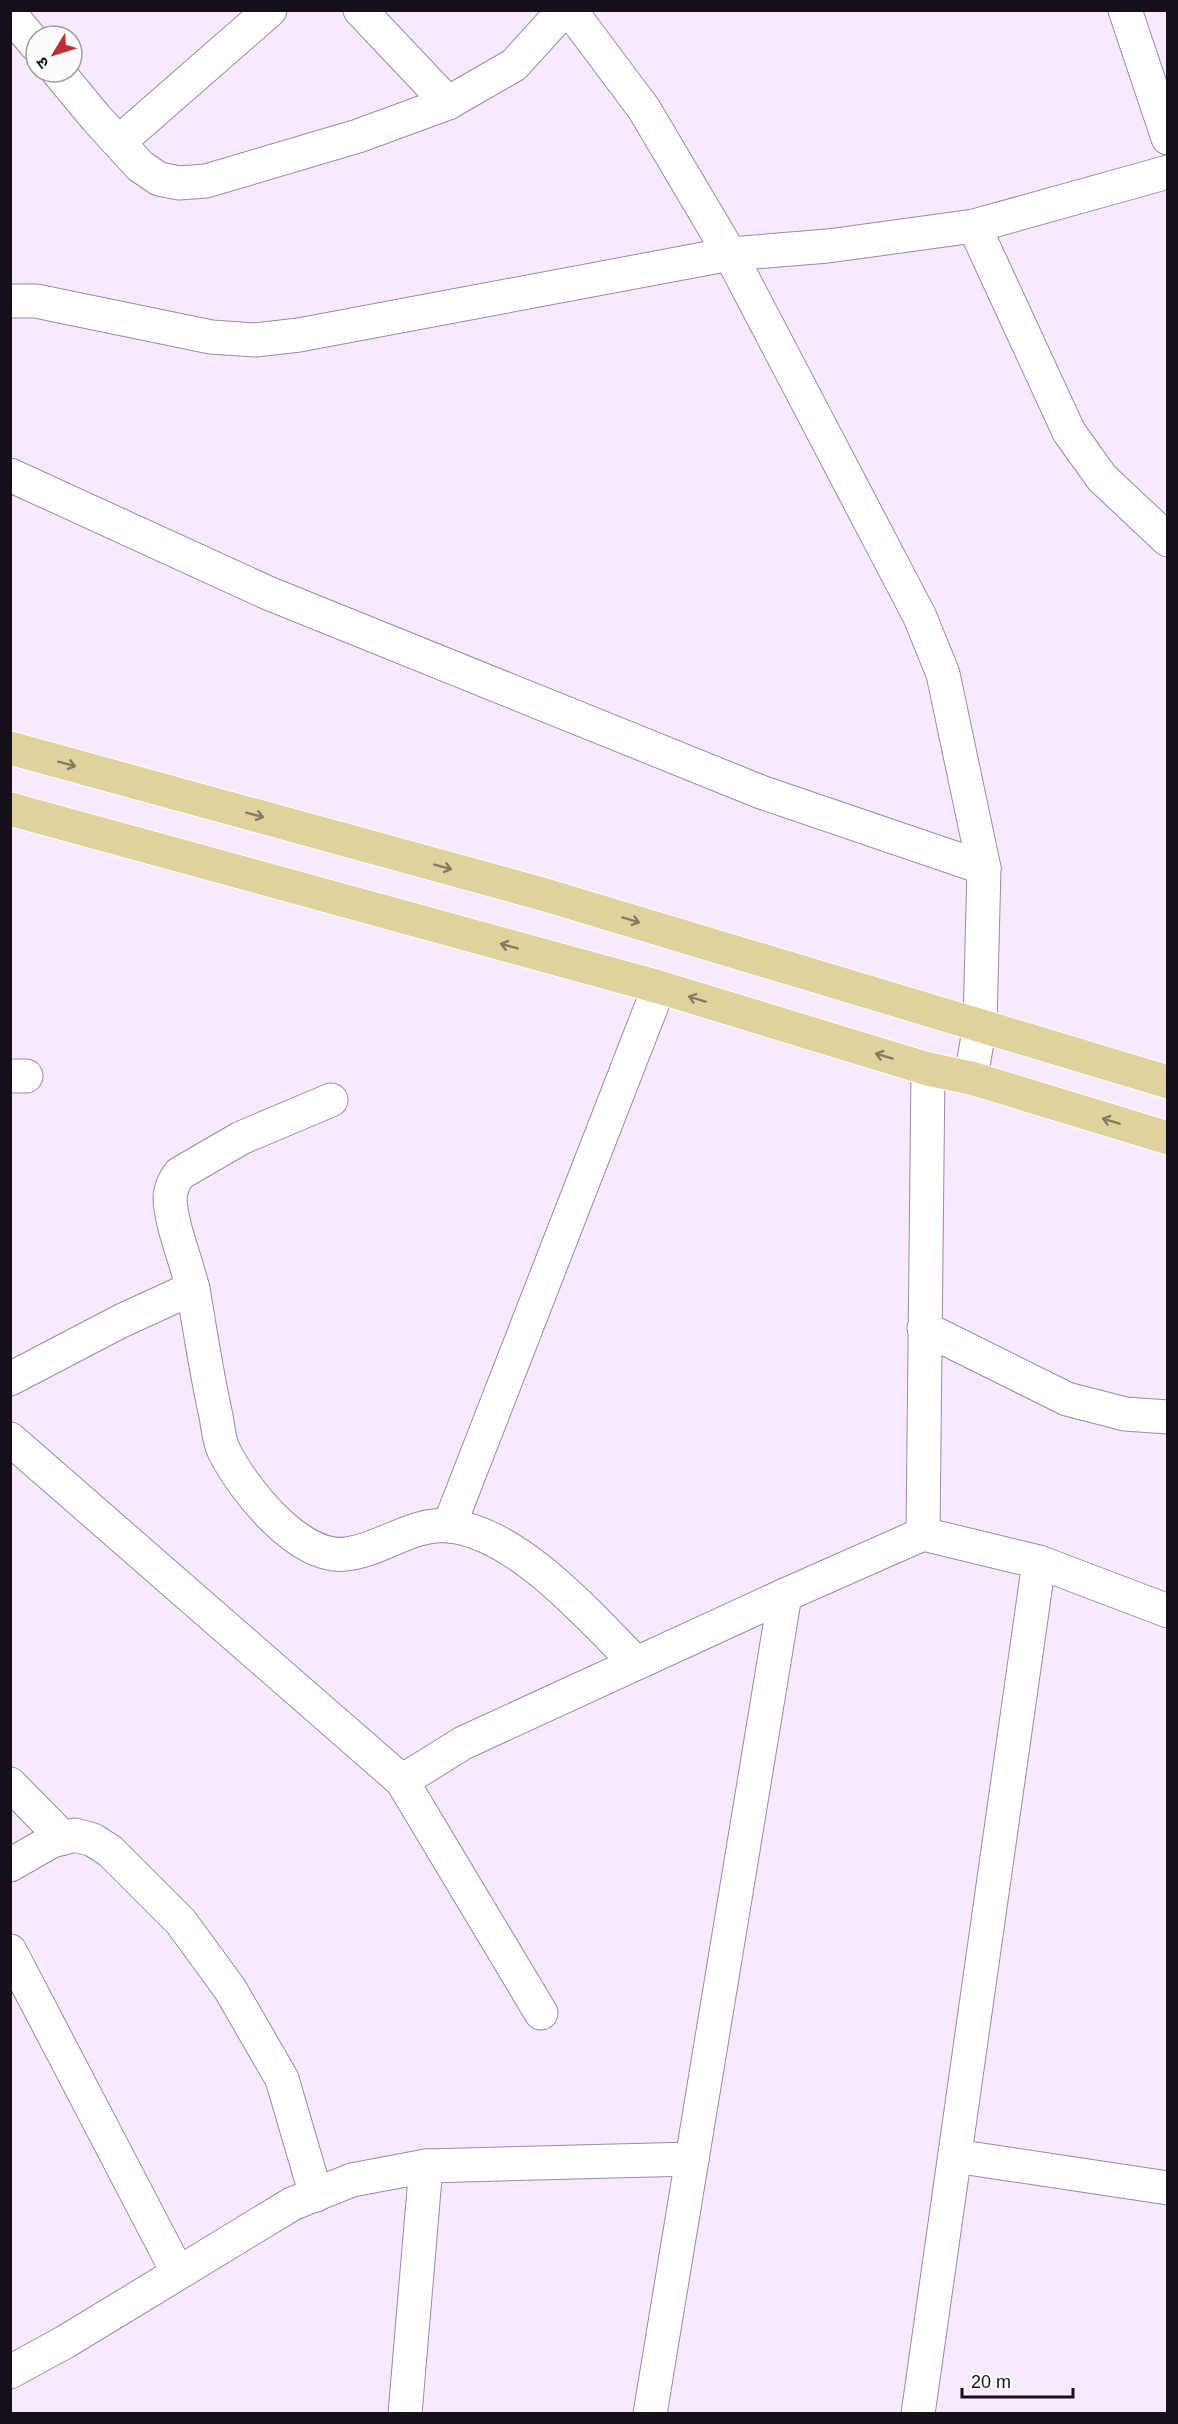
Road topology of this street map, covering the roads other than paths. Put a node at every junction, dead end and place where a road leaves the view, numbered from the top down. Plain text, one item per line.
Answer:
1 (270, 10) edge
2 (360, 10) edge
3 (564, 10) edge
4 (570, 10) edge
5 (1125, 10) edge
6 (10, 14) edge
7 (24, 31) edge
8 (68, 84) edge
9 (448, 103) junction
10 (1167, 138) edge
11 (119, 142) junction
12 (1167, 172) edge
13 (974, 226) junction
14 (730, 254) junction
15 (10, 301) edge
16 (10, 475) edge
17 (1167, 540) edge
18 (10, 748) edge
19 (10, 809) edge
20 (984, 868) junction
21 (659, 987) junction
22 (980, 1024) junction
23 (928, 1070) junction
24 (971, 1078) junction
25 (1167, 1082) edge
26 (331, 1100) dead end
27 (1167, 1138) edge
28 (193, 1288) junction
29 (924, 1328) junction
30 (10, 1379) edge
31 (1167, 1417) edge
32 (10, 1439) edge
33 (449, 1526) junction
34 (923, 1534) junction
35 (1039, 1562) junction
36 (785, 1595) junction
37 (1167, 1611) edge
38 (636, 1663) junction
39 (402, 1781) junction
40 (10, 1784) edge
41 (63, 1838) junction
42 (10, 1865) edge
43 (10, 1951) edge
44 (541, 2013) dead end
45 (955, 2156) junction
46 (692, 2159) junction
47 (426, 2166) junction
48 (1167, 2188) edge
49 (316, 2195) junction
50 (178, 2273) junction
51 (10, 2372) edge
52 (405, 2414) edge
53 (650, 2414) edge
54 (918, 2414) edge

1 - 11 street
2 - 9 street
3 - 9 street
4 - 14 street
5 - 10 street
6 - 7 street
8 - 11 street
9 - 11 street
12 - 13 street
13 - 14 street
13 - 17 street
14 - 15 street
14 - 20 street
16 - 20 street
18 -> 22 main road
21 -> 19 main road
20 - 22 street
23 -> 21 main road
21 - 33 street
22 - 24 street
22 - 25 main road
23 - 24 main road
23 - 29 street
27 -> 24 main road
26 - 28 street
28 - 30 street
28 - 33 street
29 - 31 street
29 - 34 street
32 - 39 street
33 - 38 street
34 - 35 street
34 - 36 street
35 - 37 street
35 - 45 street
36 - 38 street
36 - 46 street
38 - 39 street
39 - 44 street
40 - 41 street
41 - 42 street
41 - 49 street
43 - 50 street
45 - 48 street
45 - 54 street
46 - 47 street
46 - 53 street
47 - 49 street
47 - 52 street
49 - 50 street
50 - 51 street

